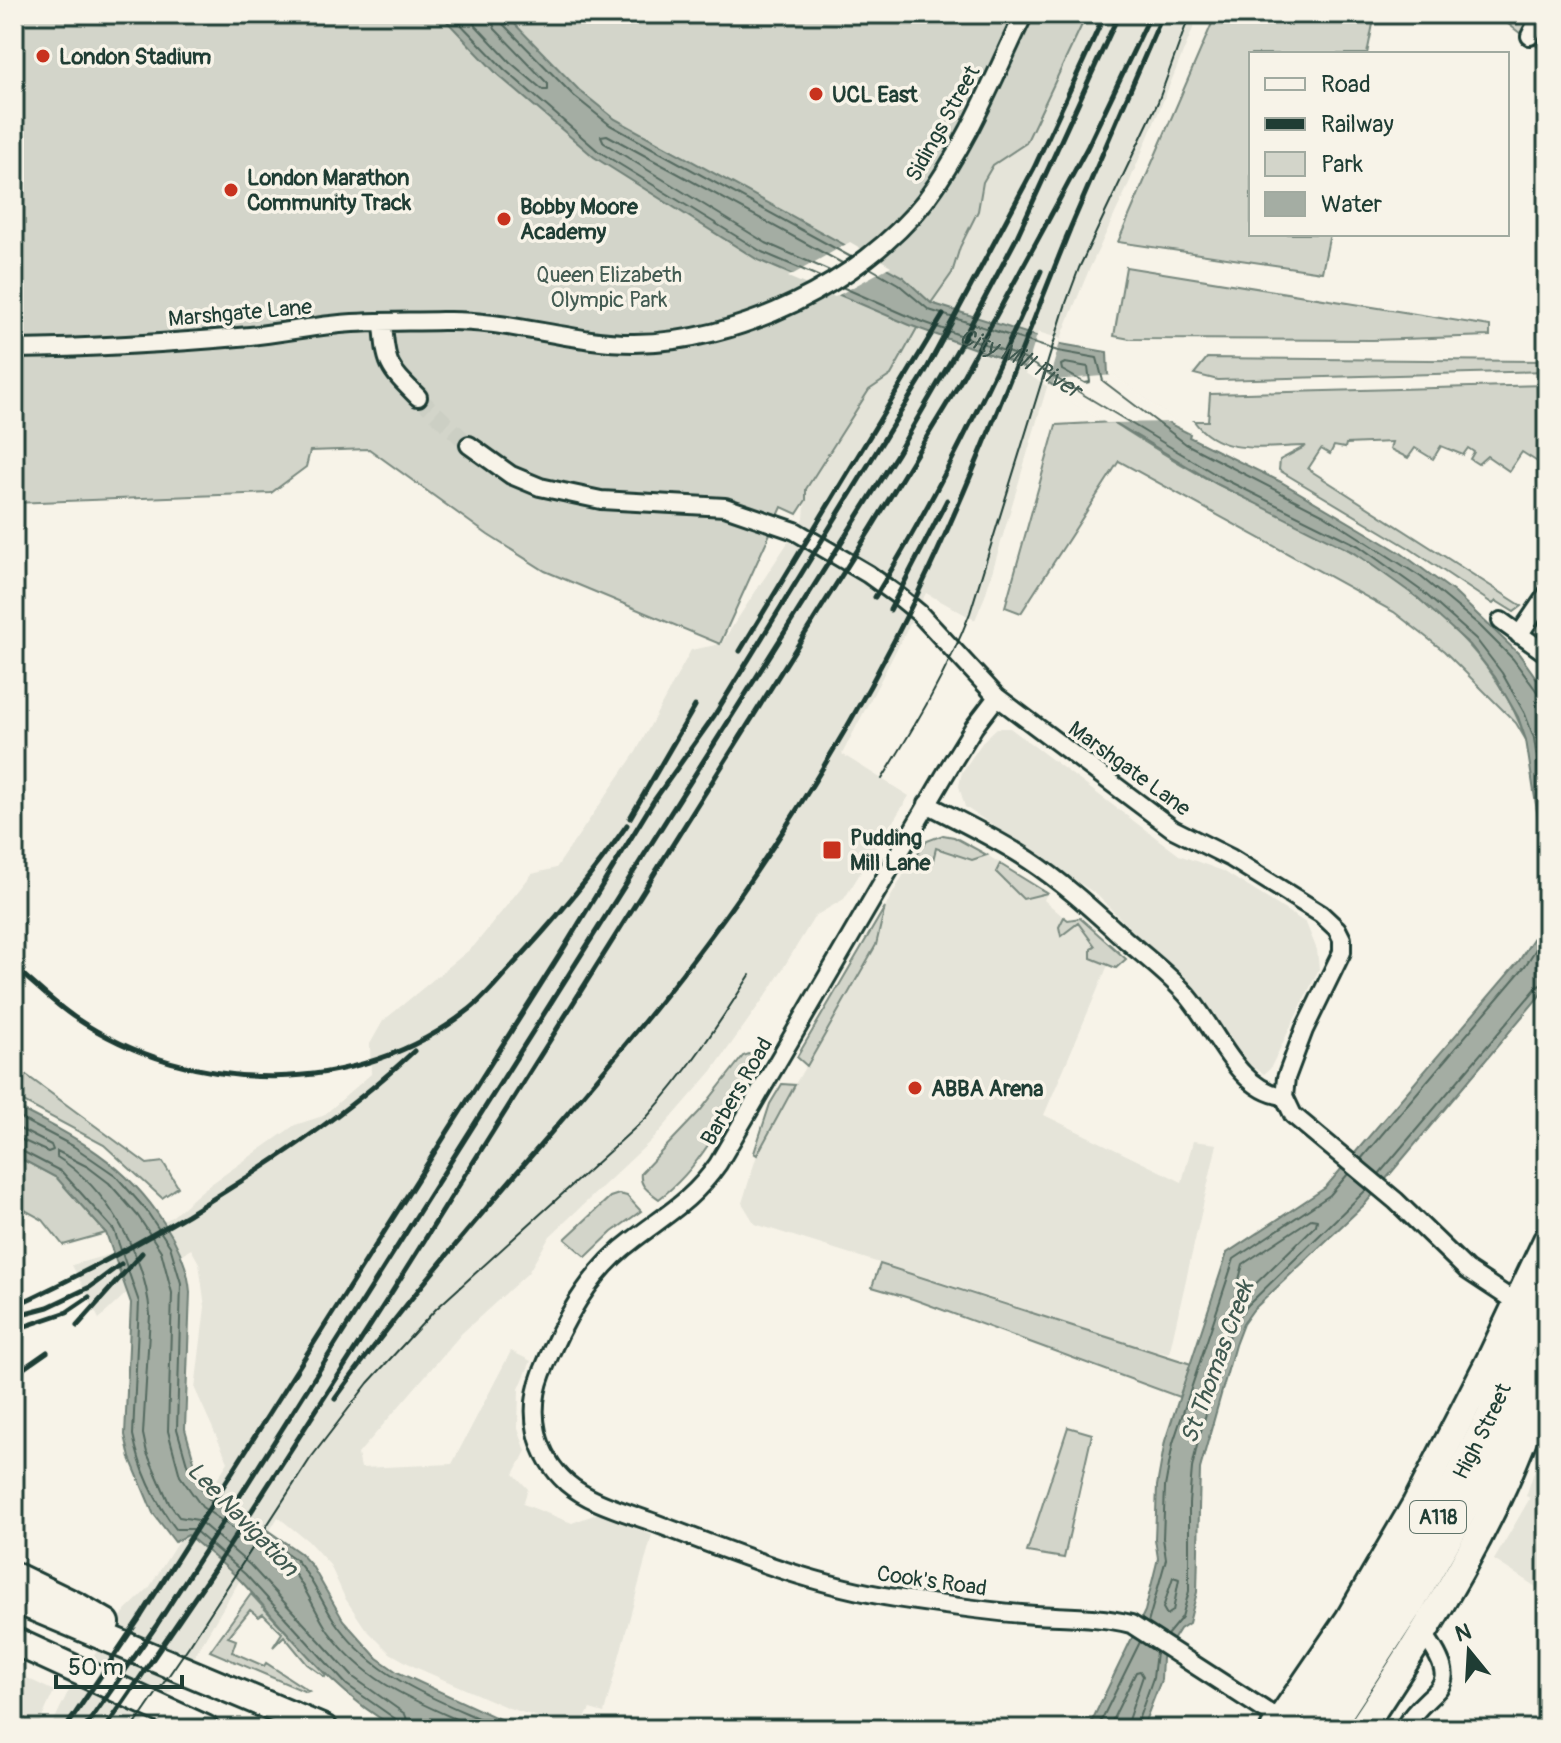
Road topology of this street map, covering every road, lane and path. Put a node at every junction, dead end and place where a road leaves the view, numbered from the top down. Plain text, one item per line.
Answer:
1 (1024, 14) edge
2 (1541, 14) edge
3 (1530, 36) dead end
4 (383, 323) junction
5 (14, 349) edge
6 (418, 397) tunnel mouth
7 (469, 445) tunnel mouth
8 (1547, 594) edge
9 (1501, 621) dead end
10 (1519, 635) junction
11 (1547, 654) edge
12 (997, 697) junction
13 (927, 804) junction
14 (1284, 1096) junction
15 (1547, 1240) edge
16 (1547, 1289) edge
17 (1517, 1303) junction
18 (1547, 1353) edge
19 (1547, 1363) edge
20 (568, 1484) joint
21 (14, 1576) edge
22 (14, 1599) edge
23 (1424, 1634) junction
24 (14, 1641) edge
25 (14, 1652) edge
26 (68, 1665) junction
27 (180, 1669) junction
28 (1284, 1726) edge
29 (205, 1729) edge
30 (324, 1729) edge
31 (1329, 1729) edge
32 (1361, 1729) edge
33 (1403, 1729) edge

1 - 4 street, Sidings Street
2 - 3 street
4 - 5 street, Marshgate Lane
4 - 6 street
7 - 12 street, Marshgate Lane
8 - 10 street
9 - 10 street
10 - 11 street
12 - 13 street, Barbers Road
12 - 14 street, Marshgate Lane
13 - 14 street
13 - 20 street, Barbers Road
14 - 17 street
15 - 17 main road, A118
16 - 28 main road, High Street / A118
17 - 28 main road, High Street / A118
18 - 31 main road, High Street / A118
19 - 23 main road, A118
20 - 28 street, Cook's Road
21 - 27 main road
22 - 27 main road
23 - 32 main road, A118
23 - 33 street
24 - 26 main road
25 - 26 main road
26 - 29 main road
27 - 30 main road

